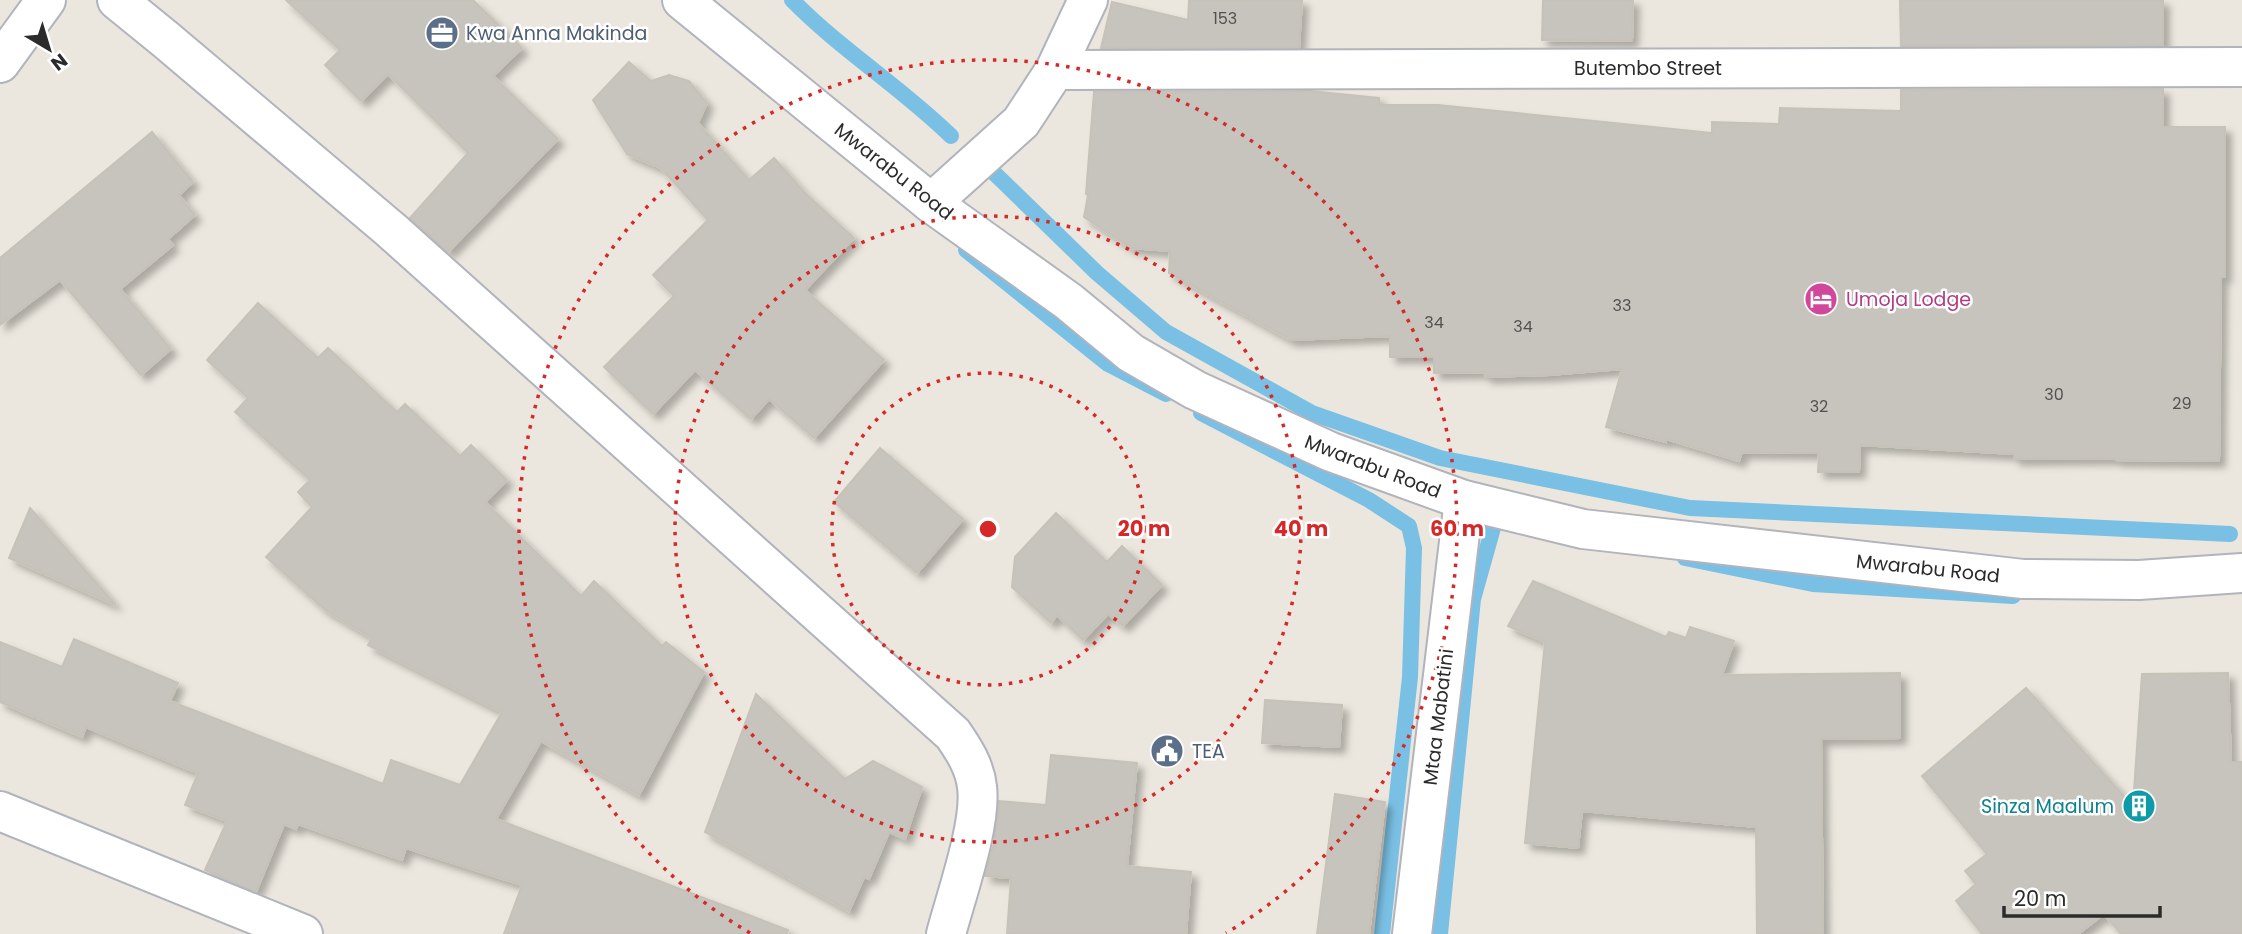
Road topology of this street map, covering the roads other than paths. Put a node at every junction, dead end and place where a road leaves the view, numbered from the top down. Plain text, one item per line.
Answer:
1 (46, 0) edge
2 (117, 0) edge
3 (681, 0) edge
4 (1088, 0) edge
5 (0, 63) edge
6 (2242, 67) edge
7 (1055, 70) junction
8 (931, 203) junction
9 (1464, 500) junction
10 (2242, 573) edge
11 (0, 811) edge
12 (291, 932) edge
13 (946, 934) edge
14 (1412, 934) edge

1 - 5 street
2 - 13 street
3 - 8 street, Mwarabu Road
4 - 7 street
6 - 7 street, Butembo Street
7 - 8 street
8 - 9 street, Mwarabu Road
9 - 10 street, Mwarabu Road
9 - 14 street, Mtaa Mabatini
11 - 12 street

